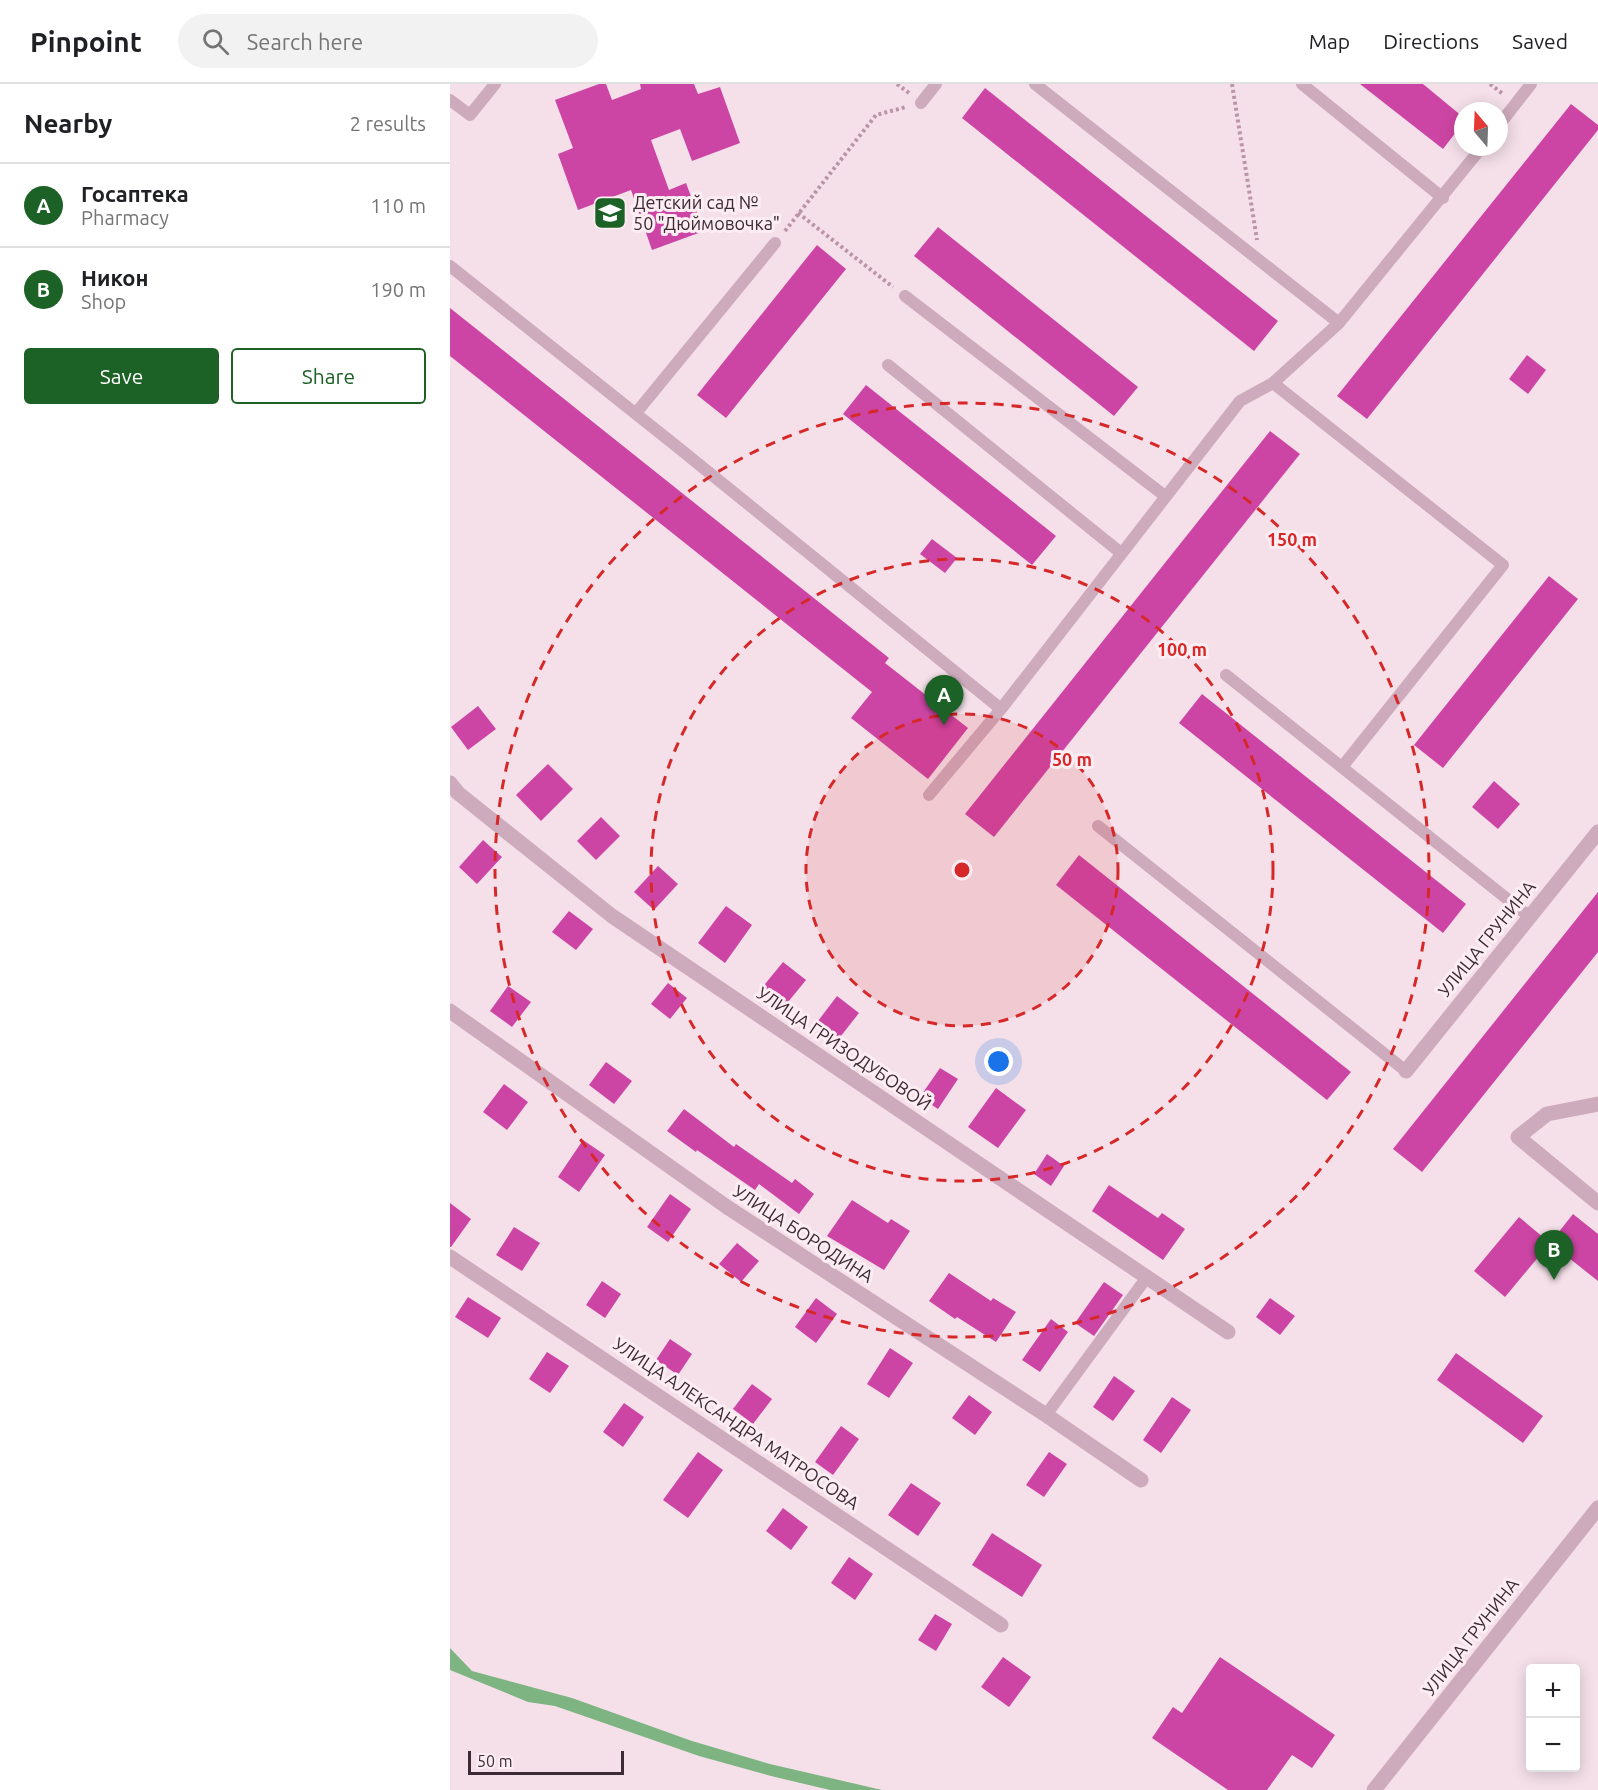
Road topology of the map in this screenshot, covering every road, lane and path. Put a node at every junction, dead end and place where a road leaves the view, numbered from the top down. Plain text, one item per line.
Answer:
1 (495, 84) edge
2 (936, 84) edge
3 (1035, 84) edge
4 (1232, 84) edge
5 (1302, 84) edge
6 (1531, 84) edge
7 (450, 100) edge
8 (921, 103) joint
9 (1508, 113) edge
10 (1475, 156) edge
11 (1443, 198) junction
12 (798, 213) junction
13 (775, 243) joint
14 (1261, 261) junction
15 (450, 266) edge
16 (905, 296) joint
17 (1339, 323) junction
18 (888, 365) dead end
19 (1273, 383) junction
20 (636, 413) junction
21 (1165, 496) junction
22 (1121, 553) junction
23 (1227, 675) dead end
24 (1001, 709) junction
25 (1342, 767) junction
26 (453, 792) edge
27 (929, 795) dead end
28 (1098, 826) dead end
29 (1598, 832) edge
30 (1530, 917) junction
31 (450, 1011) edge
32 (1406, 1071) joint
33 (1598, 1104) edge
34 (1598, 1203) edge
35 (450, 1257) edge
36 (1147, 1277) junction
37 (1228, 1332) dead end
38 (1047, 1415) junction
39 (1141, 1480) dead end
40 (1598, 1508) edge
41 (1001, 1625) dead end
42 (1374, 1790) edge

1 - 7 lane
2 - 8 lane
3 - 14 lane
4 - 14 path
5 - 11 lane
6 - 9 lane
8 - 12 path
10 - 11 lane
11 - 17 lane
12 - 13 path
12 - 16 path
13 - 20 lane
14 - 17 lane
15 - 20 lane
16 - 21 lane
17 - 19 lane
18 - 22 lane
19 - 21 lane
19 - 25 lane
20 - 24 lane
21 - 22 lane
22 - 24 lane
23 - 25 lane
24 - 27 lane
25 - 30 lane
26 - 36 street, УЛИЦА ГРИЗОДУБОВОЙ
28 - 32 lane
29 - 30 street, УЛИЦА ГРУНИНА
30 - 32 street, УЛИЦА ГРУНИНА
31 - 38 street, УЛИЦА БОРОДИНА
33 - 34 street
35 - 41 street, УЛИЦА АЛЕКСАНДРА МАТРОСОВА
36 - 37 street, УЛИЦА ГРИЗОДУБОВОЙ
36 - 38 lane
38 - 39 street, УЛИЦА БОРОДИНА
40 - 42 street, УЛИЦА ГРУНИНА

